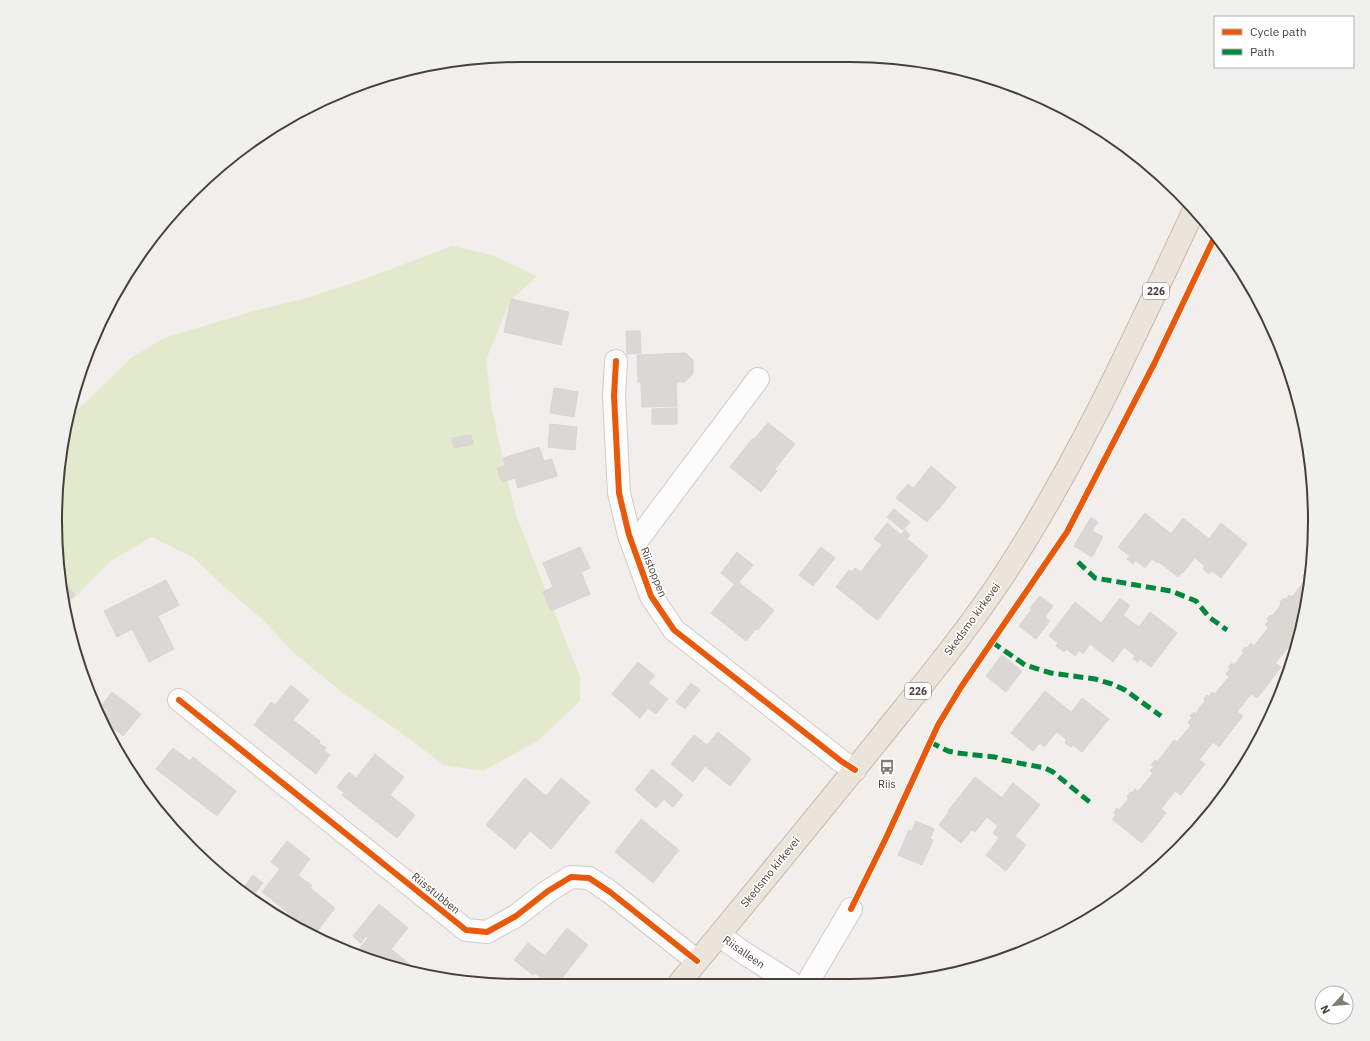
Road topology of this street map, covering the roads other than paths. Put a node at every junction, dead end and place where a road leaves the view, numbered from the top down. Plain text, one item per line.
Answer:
1 (1191, 215) edge
2 (616, 361) dead end
3 (758, 379) dead end
4 (633, 546) junction
5 (178, 700) dead end
6 (855, 770) junction
7 (851, 909) dead end
8 (719, 935) junction
9 (697, 961) junction
10 (682, 979) edge
11 (785, 979) edge
12 (810, 979) edge

1 - 6 highway, Skedsmo kirkevei / 226
2 - 4 street, Riistoppen
3 - 4 street
4 - 6 street, Riistoppen
5 - 9 street, Riisstubben
6 - 8 highway, Skedsmo kirkevei / 226
7 - 12 street
8 - 9 highway, Skedsmo kirkevei / 226
8 - 11 street, Riisalleen
9 - 10 highway, Skedsmo kirkevei / 226

